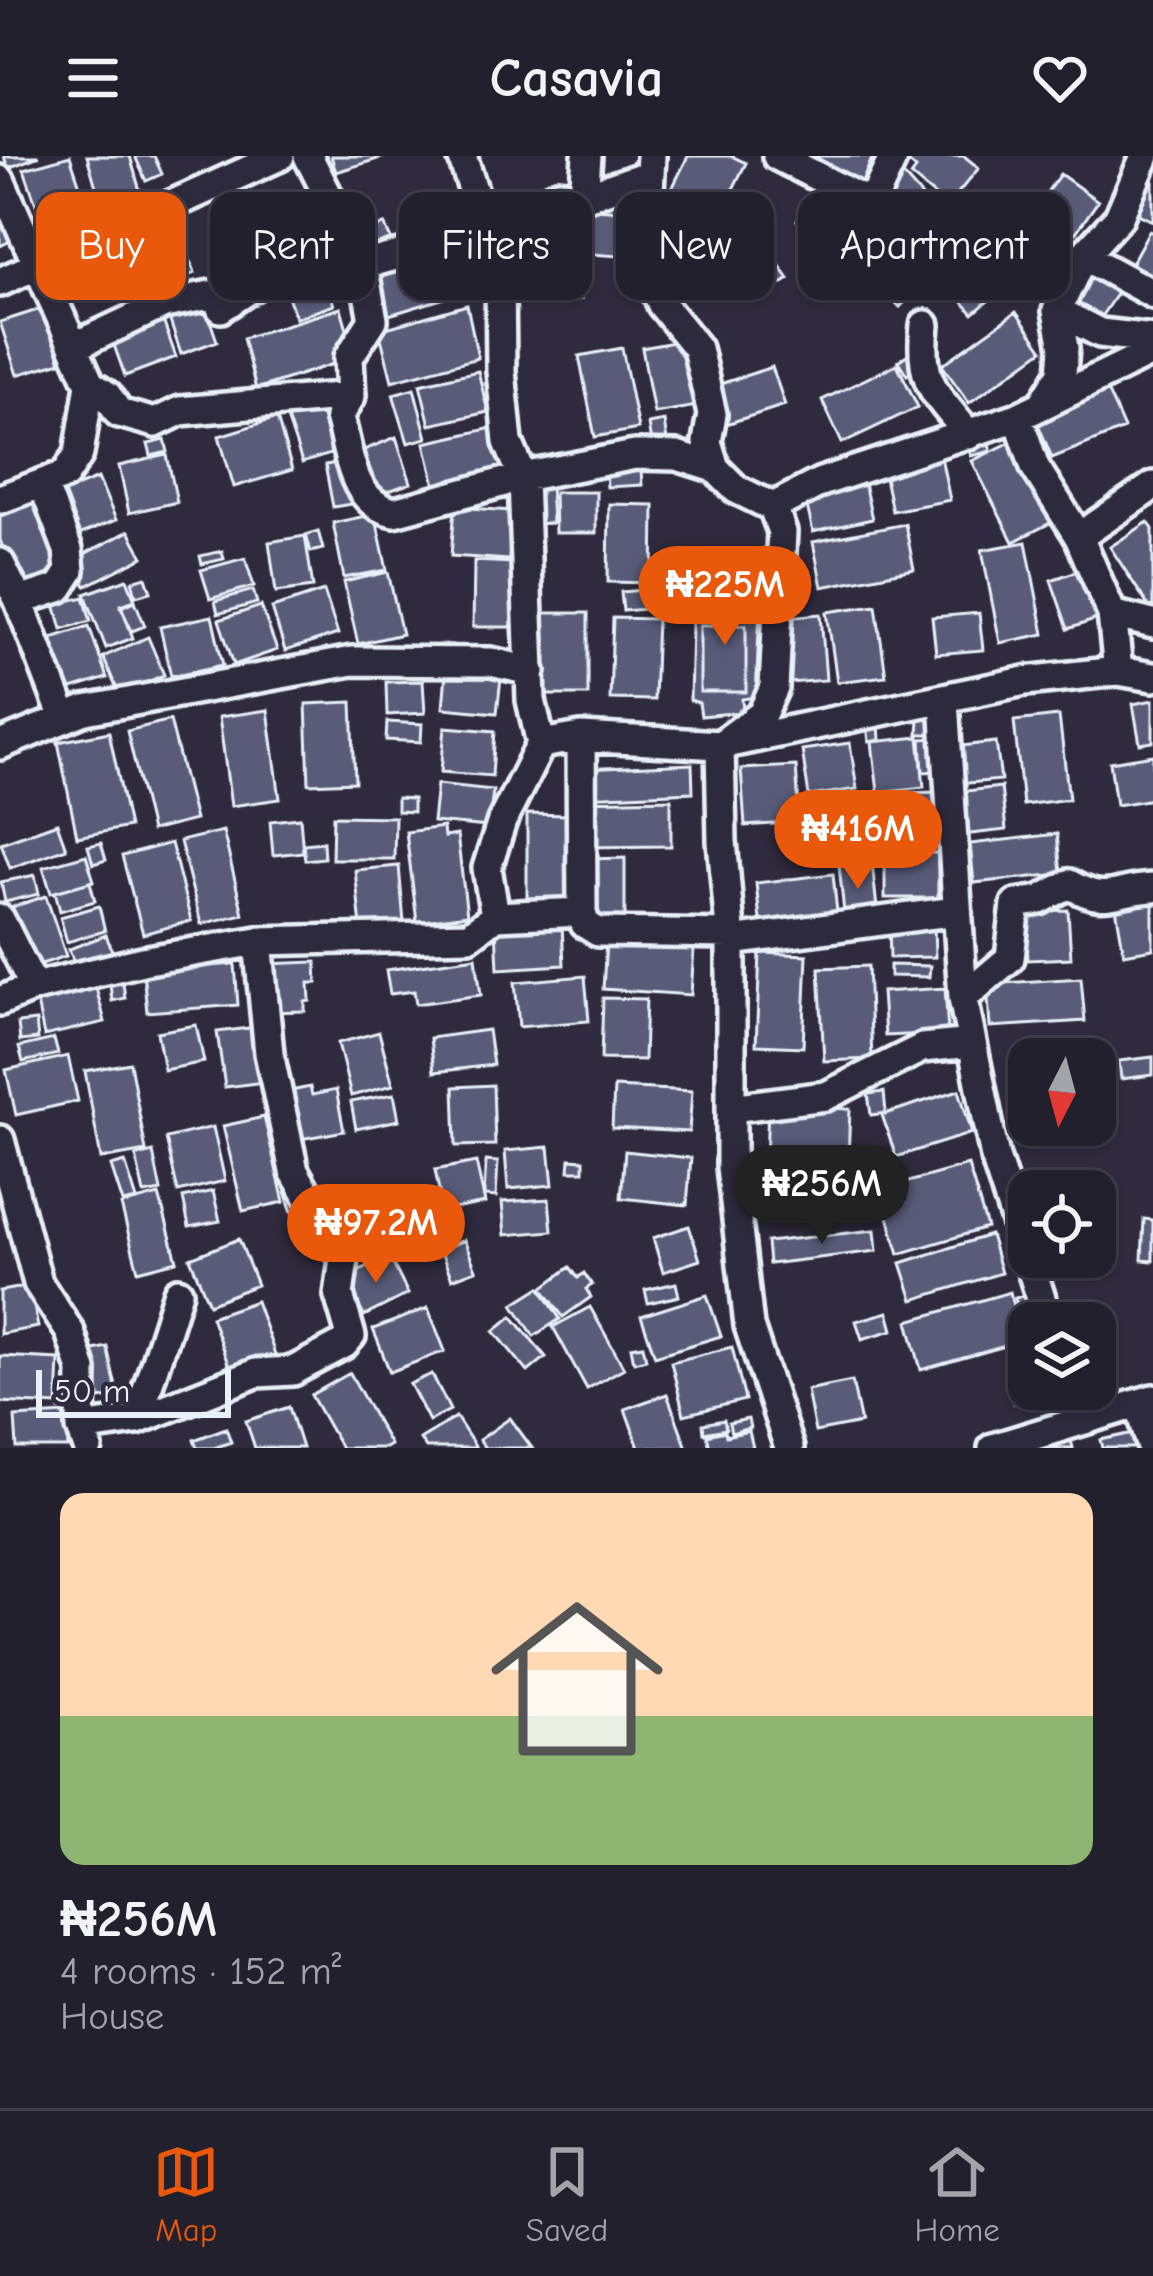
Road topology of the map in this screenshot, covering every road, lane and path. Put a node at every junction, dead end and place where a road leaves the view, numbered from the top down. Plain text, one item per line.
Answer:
1 (280, 156) edge
2 (308, 156) edge
3 (462, 156) edge
4 (586, 156) edge
5 (776, 156) edge
6 (894, 156) edge
7 (1145, 156) edge
8 (651, 165) edge
9 (1, 185) edge
10 (326, 192) edge
11 (474, 192) edge
12 (584, 192) edge
13 (592, 193) edge
14 (186, 198) edge
15 (1083, 256) junction
16 (36, 258) edge
17 (36, 265) edge
18 (0, 282) edge
19 (1153, 294) edge
20 (210, 295) edge
21 (55, 300) edge
22 (60, 300) edge
23 (368, 300) edge
24 (501, 300) edge
25 (1057, 311) junction
26 (60, 312) junction
27 (925, 325) dead end
28 (1153, 339) edge
29 (75, 346) junction
30 (1153, 351) edge
31 (90, 384) junction
32 (351, 396) junction
33 (1030, 411) junction
34 (970, 435) junction
35 (715, 468) junction
36 (523, 477) junction
37 (43, 484) junction
38 (1153, 486) edge
39 (0, 499) edge
40 (773, 506) junction
41 (1079, 536) junction
42 (0, 563) edge
43 (19, 601) junction
44 (1153, 626) edge
45 (1115, 642) junction
46 (531, 671) junction
47 (1153, 677) edge
48 (944, 700) junction
49 (64, 718) junction
50 (580, 737) junction
51 (541, 744) junction
52 (0, 745) edge
53 (720, 746) junction
54 (1153, 888) edge
55 (956, 911) junction
56 (582, 912) junction
57 (495, 916) junction
58 (0, 920) edge
59 (731, 937) junction
60 (258, 941) junction
61 (34, 987) junction
62 (963, 998) junction
63 (0, 1001) edge
64 (971, 1043) junction
65 (731, 1108) junction
66 (0, 1140) edge
67 (178, 1292) dead end
68 (1042, 1302) edge
69 (1146, 1401) edge
70 (1075, 1410) edge
71 (137, 1420) junction
72 (1078, 1421) junction
73 (85, 1438) edge
74 (789, 1448) edge
75 (993, 1448) edge
76 (1152, 1448) edge

1 - 14 street
2 - 10 street
3 - 11 street
4 - 12 street
5 - 6 street
7 - 15 street
8 - 13 street
8 - 35 street
9 - 16 street
15 - 19 street
15 - 25 street
17 - 18 street
20 - 29 street
21 - 26 street
22 - 26 street
23 - 32 street
24 - 36 street
25 - 28 street
25 - 33 street
26 - 29 street
27 - 34 street
29 - 31 street
30 - 33 street
31 - 32 street
31 - 37 street
32 - 36 street
33 - 34 street
33 - 41 street
34 - 40 street
35 - 36 street
35 - 40 street
36 - 46 street
37 - 39 street
37 - 43 street
38 - 41 street
40 - 53 street
41 - 45 street
42 - 43 street
43 - 49 street
44 - 45 street
45 - 47 street
45 - 48 street
46 - 49 street
46 - 51 street
48 - 53 street
48 - 55 street
49 - 52 street
50 - 51 street
50 - 53 street
50 - 56 street
51 - 57 street
53 - 59 street
54 - 62 street
55 - 59 street
55 - 62 street
56 - 57 street
56 - 59 street
57 - 60 street
58 - 61 street
59 - 65 street
60 - 61 street
60 - 71 street
61 - 63 street
62 - 64 street
64 - 65 street
64 - 68 street
65 - 74 street
66 - 73 street
67 - 71 street
69 - 72 street
69 - 76 street
70 - 72 street
71 - 73 street
72 - 75 street

